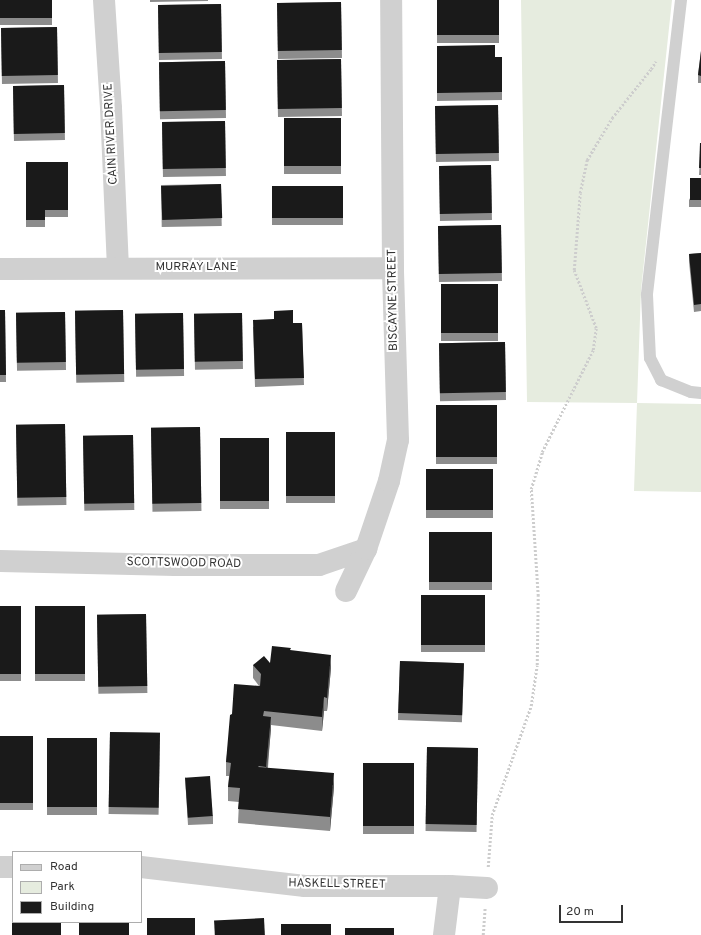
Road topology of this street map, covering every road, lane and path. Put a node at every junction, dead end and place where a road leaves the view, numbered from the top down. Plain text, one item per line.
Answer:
1 (104, 0) edge
2 (391, 0) edge
3 (681, 0) edge
4 (657, 58) dead end
5 (118, 268) junction
6 (393, 268) junction
7 (0, 269) edge
8 (701, 393) edge
9 (366, 549) junction
10 (0, 561) edge
11 (346, 591) dead end
12 (0, 867) edge
13 (12, 867) edge
14 (142, 867) edge
15 (450, 886) junction
16 (487, 888) junction
17 (444, 935) edge
18 (484, 935) edge

1 - 5 street, CAIN RIVER DRIVE
2 - 6 street, BISCAYNE STREET
3 - 8 lane
4 - 16 path
5 - 6 street, MURRAY LANE
5 - 7 street, MURRAY LANE
6 - 9 street, BISCAYNE STREET
9 - 10 street, SCOTTSWOOD ROAD
9 - 11 street, BISCAYNE STREET
12 - 13 street
14 - 15 street, HASKELL STREET
15 - 16 street, HASKELL STREET
15 - 17 street
16 - 18 path

